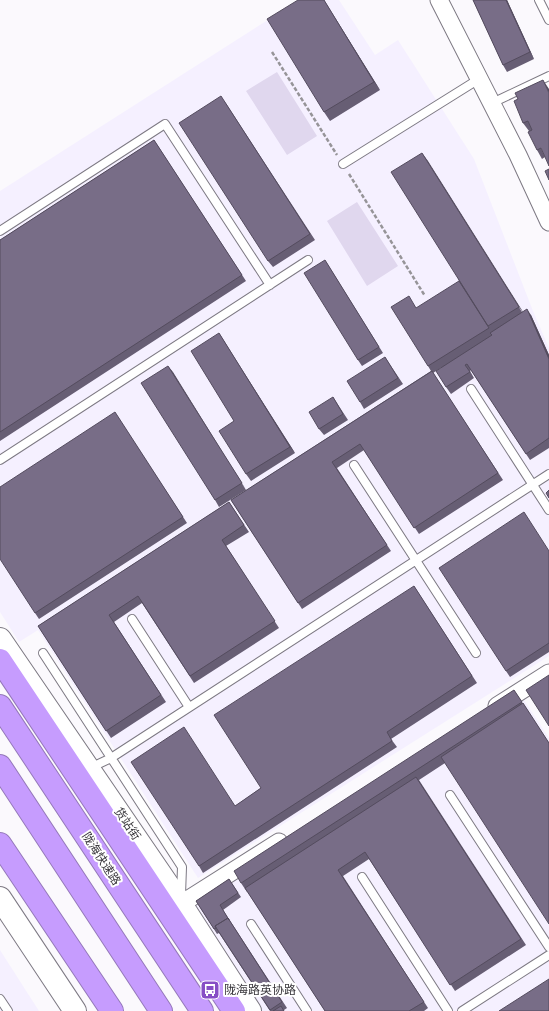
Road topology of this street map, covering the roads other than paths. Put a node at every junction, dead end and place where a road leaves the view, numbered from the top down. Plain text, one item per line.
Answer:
1 (438, 0) edge
2 (539, 0) edge
3 (549, 20) edge
4 (549, 76) edge
5 (479, 79) junction
6 (492, 103) junction
7 (343, 164) dead end
8 (549, 222) edge
9 (0, 231) edge
10 (308, 260) dead end
11 (270, 285) junction
12 (470, 389) dead end
13 (0, 460) edge
14 (354, 465) dead end
15 (549, 474) edge
16 (532, 484) junction
17 (549, 510) edge
18 (416, 560) junction
19 (132, 619) dead end
20 (0, 639) edge
21 (43, 653) dead end
22 (476, 653) dead end
23 (0, 660) edge
24 (549, 673) edge
25 (0, 706) edge
26 (189, 708) junction
27 (482, 715) edge
28 (112, 758) junction
29 (0, 766) edge
30 (89, 769) junction
31 (450, 795) dead end
32 (294, 833) edge
33 (0, 844) edge
34 (362, 877) dead end
35 (0, 898) edge
36 (181, 904) junction
37 (251, 924) dead end
38 (549, 947) edge
39 (549, 955) edge
40 (0, 999) edge
41 (8, 1011) edge
42 (75, 1011) edge
43 (112, 1011) edge
44 (161, 1011) edge
45 (202, 1011) edge
46 (234, 1011) edge
47 (250, 1011) edge
48 (307, 1011) edge
49 (448, 1011) edge
50 (462, 1011) edge

1 - 5 street
2 - 3 lane
4 - 6 lane
5 - 6 street
5 - 7 lane
6 - 8 street
9 - 11 lane
10 - 11 lane
11 - 13 lane
12 - 16 lane
14 - 18 lane
15 - 16 lane
16 - 17 lane
16 - 18 lane
18 - 22 lane
18 - 26 lane
19 - 26 lane
20 - 30 street, 货站街
21 - 28 lane
23 - 46 highway
24 - 27 street
25 - 45 highway, 陇海快速路
26 - 28 lane
28 - 30 lane
28 - 36 lane
29 - 44 highway
30 - 36 street, 货站街
31 - 38 lane
32 - 36 street
33 - 43 highway
34 - 49 lane
35 - 42 street
36 - 47 street, 货站街
37 - 48 lane
39 - 50 lane
40 - 41 lane

